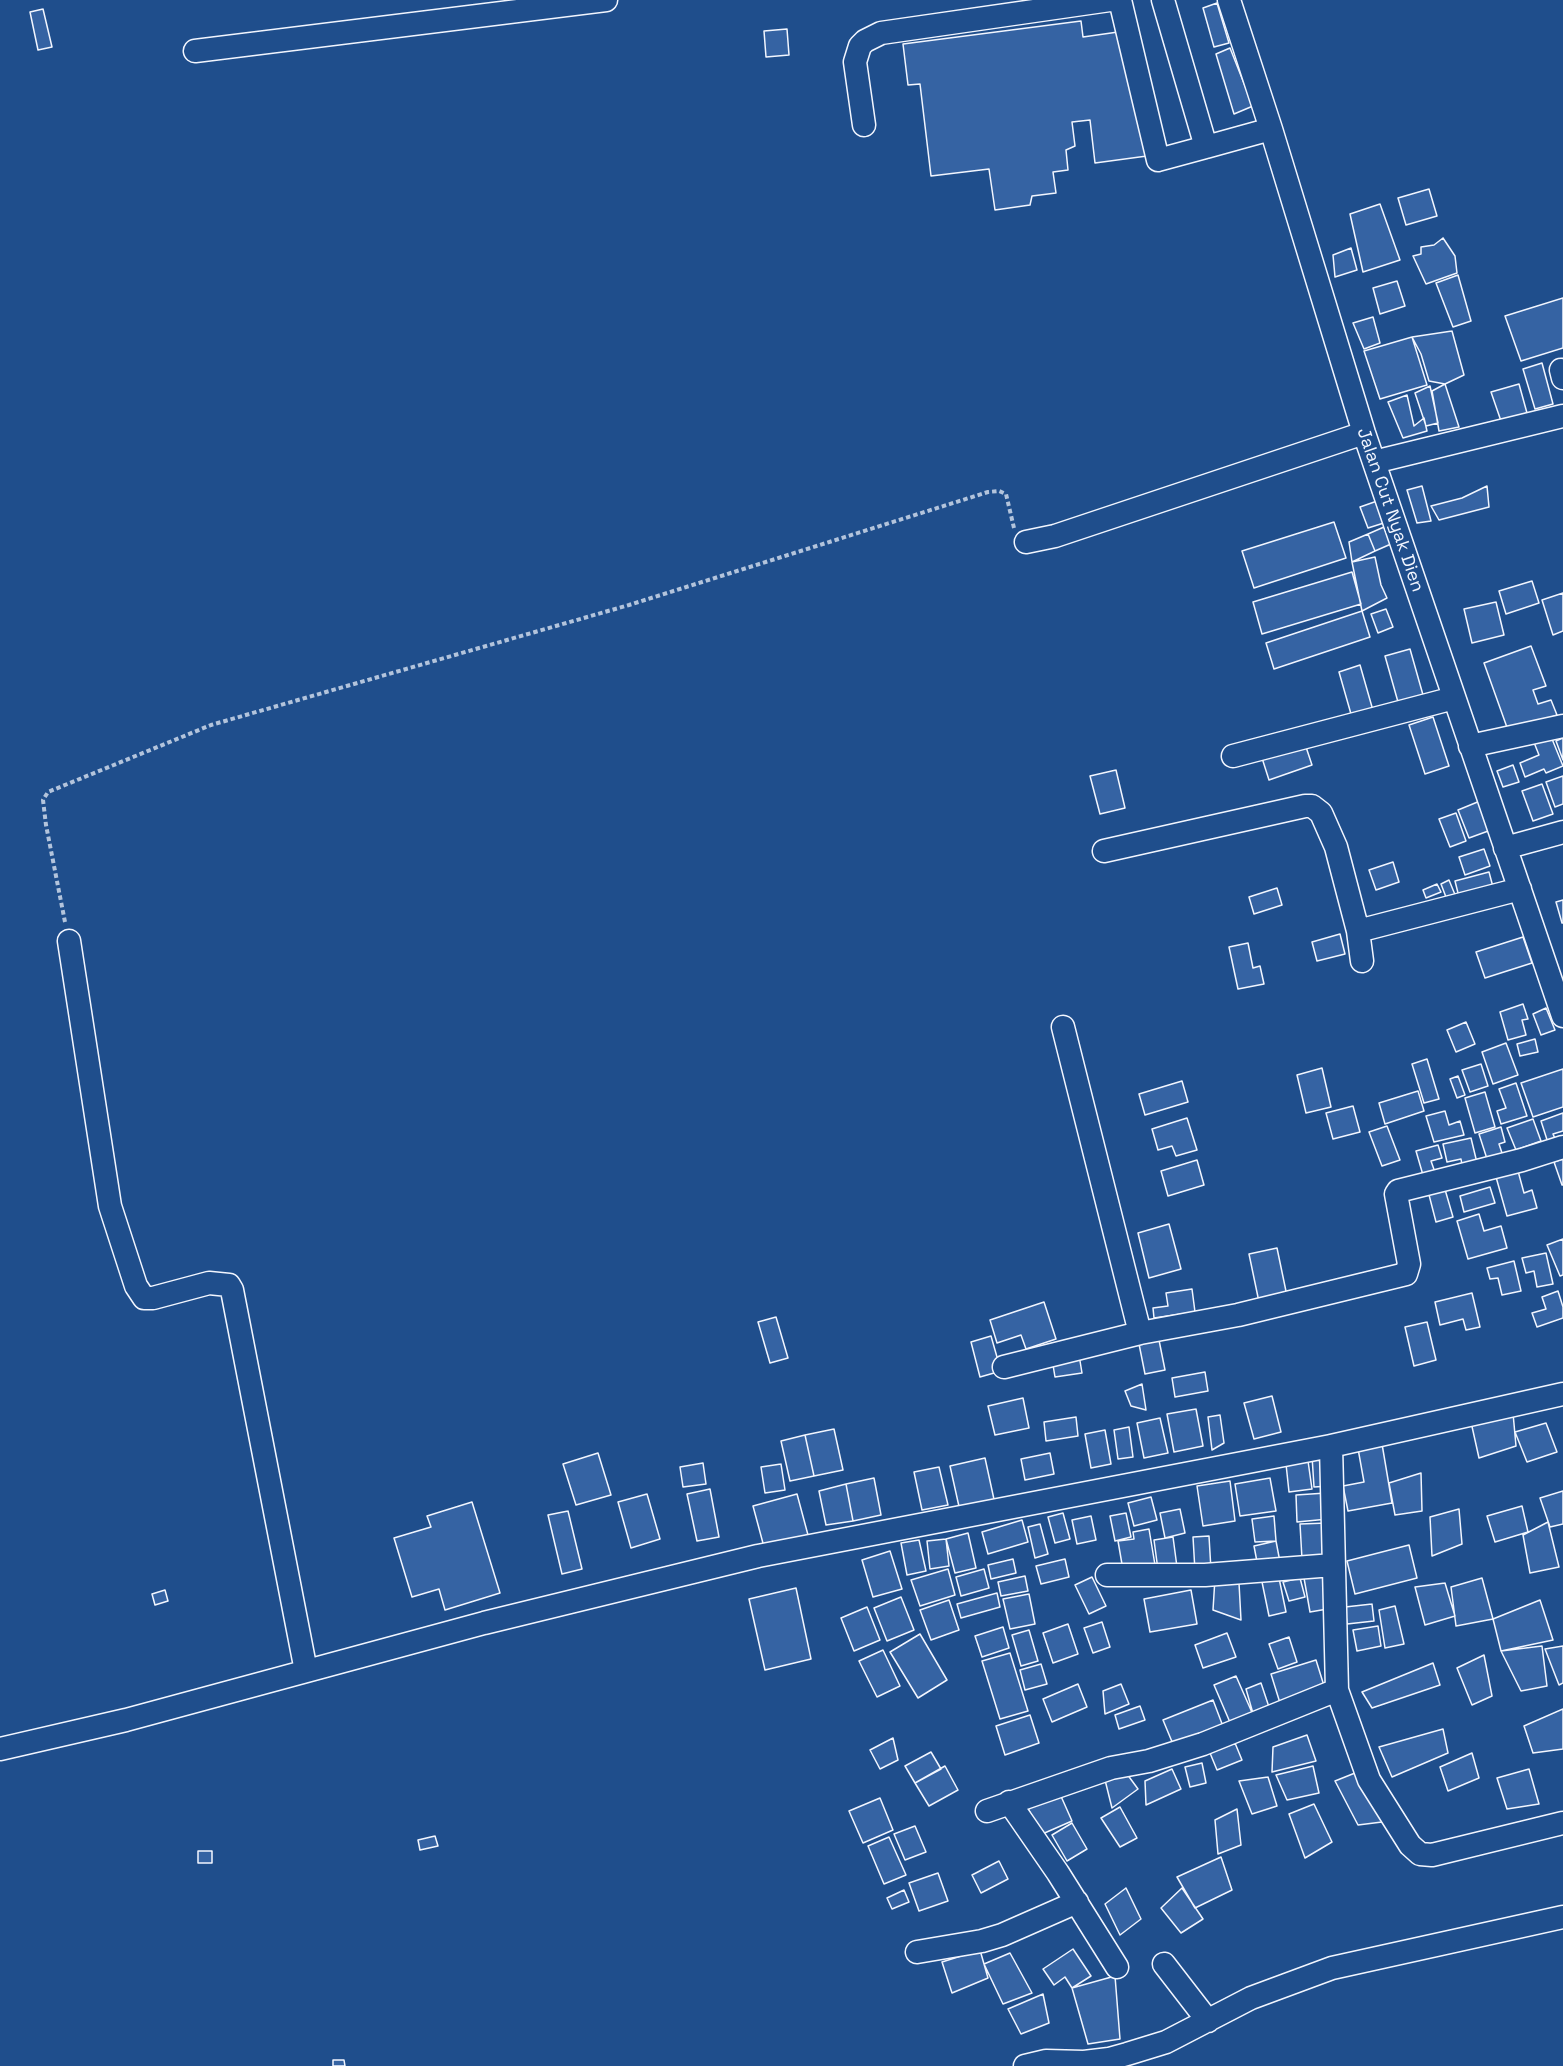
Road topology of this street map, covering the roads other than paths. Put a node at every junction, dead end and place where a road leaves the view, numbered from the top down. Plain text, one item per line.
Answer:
1 (606, 0) edge
2 (1110, 0) edge
3 (1120, 0) edge
4 (1163, 0) edge
5 (1229, 0) edge
6 (195, 51) dead end
7 (864, 125) dead end
8 (1271, 129) junction
9 (1206, 147) junction
10 (1563, 416) edge
11 (1364, 433) junction
12 (1374, 462) junction
13 (1026, 542) road end
14 (1454, 698) junction
15 (1563, 726) edge
16 (1470, 746) junction
17 (1233, 756) dead end
18 (1563, 832) edge
19 (1505, 848) junction
20 (1104, 851) dead end
21 (1520, 889) junction
22 (1358, 931) junction
23 (69, 941) road end
24 (1362, 961) dead end
25 (1563, 1016) edge
26 (1063, 1027) dead end
27 (1563, 1147) edge
28 (1140, 1333) junction
29 (1004, 1367) dead end
30 (1563, 1394) edge
31 (1332, 1446) junction
32 (1333, 1565) junction
33 (1107, 1575) dead end
34 (306, 1671) junction
35 (1337, 1690) junction
36 (0, 1749) edge
37 (1009, 1802) junction
38 (987, 1811) dead end
39 (1563, 1822) edge
40 (1077, 1902) junction
41 (1563, 1917) edge
42 (918, 1952) dead end
43 (1164, 1964) dead end
44 (1117, 1967) dead end
45 (1208, 2021) junction
46 (1025, 2066) edge

1 - 6 street
2 - 7 street
3 - 9 street
4 - 9 street
5 - 8 street, Jalan Cut Nyak Dien
8 - 9 street
8 - 11 street, Jalan Cut Nyak Dien
10 - 12 street
11 - 12 street, Jalan Cut Nyak Dien
11 - 13 street
12 - 14 street, Jalan Cut Nyak Dien
14 - 16 street, Jalan Cut Nyak Dien
14 - 17 street
15 - 16 street
16 - 19 street, Jalan Cut Nyak Dien
18 - 19 street
19 - 21 street, Jalan Cut Nyak Dien
20 - 22 street
21 - 22 street
21 - 25 street, Jalan Cut Nyak Dien
22 - 24 street
23 - 34 street
26 - 28 street
27 - 28 street
28 - 29 street
30 - 31 street
31 - 32 street
31 - 34 street
32 - 33 street
32 - 35 street
34 - 36 street
35 - 37 street
35 - 39 street
37 - 38 street
37 - 40 street
40 - 42 street
40 - 44 street
41 - 45 street
43 - 45 street
45 - 46 street

